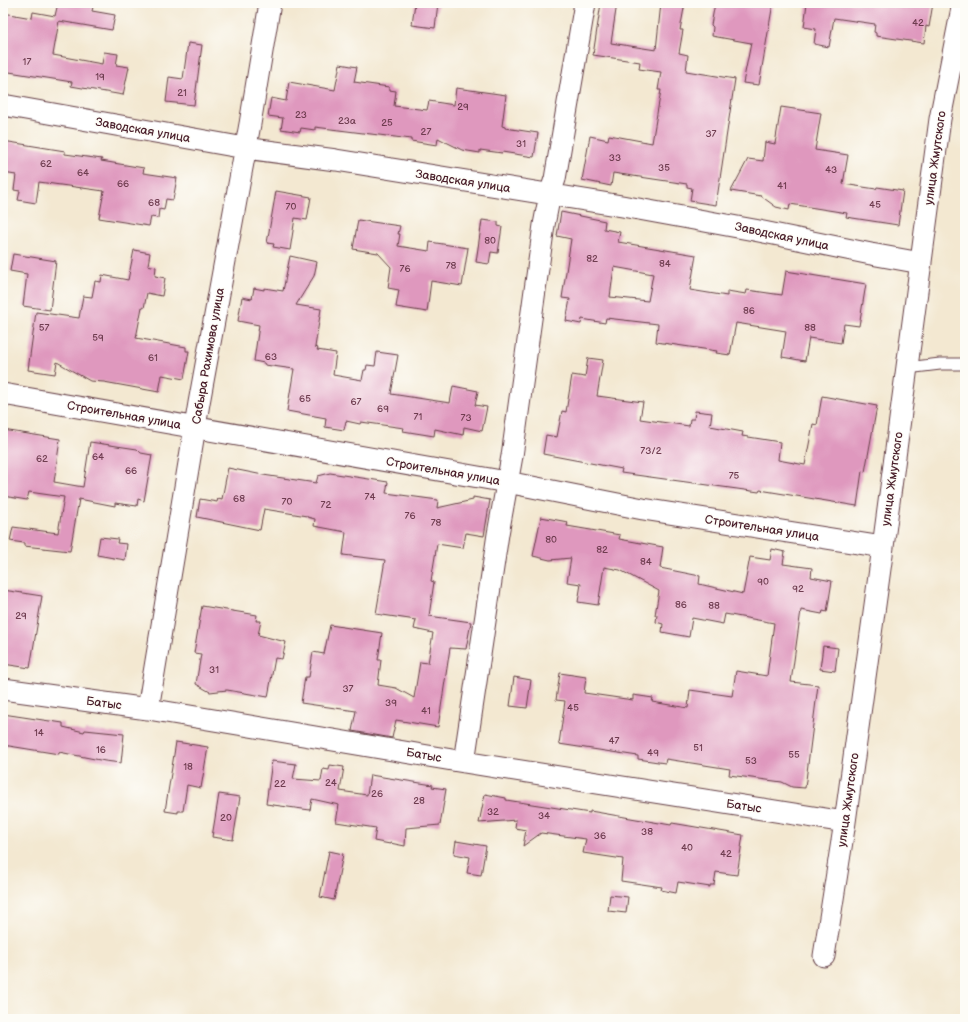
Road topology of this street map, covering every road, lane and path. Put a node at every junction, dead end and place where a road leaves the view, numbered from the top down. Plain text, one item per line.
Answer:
1 (270, 3) edge
2 (585, 3) edge
3 (963, 3) edge
4 (3, 105) edge
5 (245, 148) junction
6 (550, 194) junction
7 (921, 263) junction
8 (965, 364) edge
9 (907, 368) junction
10 (3, 394) edge
11 (195, 428) junction
12 (507, 482) junction
13 (883, 547) junction
14 (3, 689) edge
15 (148, 709) junction
16 (464, 762) junction
17 (845, 822) junction
18 (824, 956) dead end

1 - 5 street, Сабыра Рахимова улица
2 - 6 street
3 - 7 street, улица Жмутского
4 - 5 street, Заводская улица
5 - 6 street, Заводская улица
5 - 11 street, Сабыра Рахимова улица
6 - 7 street, Заводская улица
6 - 12 street
7 - 9 street, улица Жмутского
8 - 9 lane
9 - 13 street, улица Жмутского
10 - 11 street, Строительная улица
11 - 12 street, Строительная улица
11 - 15 street, Сабыра Рахимова улица
12 - 13 street, Строительная улица
12 - 16 street
13 - 17 street, улица Жмутского
14 - 15 street, Батыс
15 - 16 street, Батыс
16 - 17 street, Батыс
17 - 18 street, улица Жмутского

